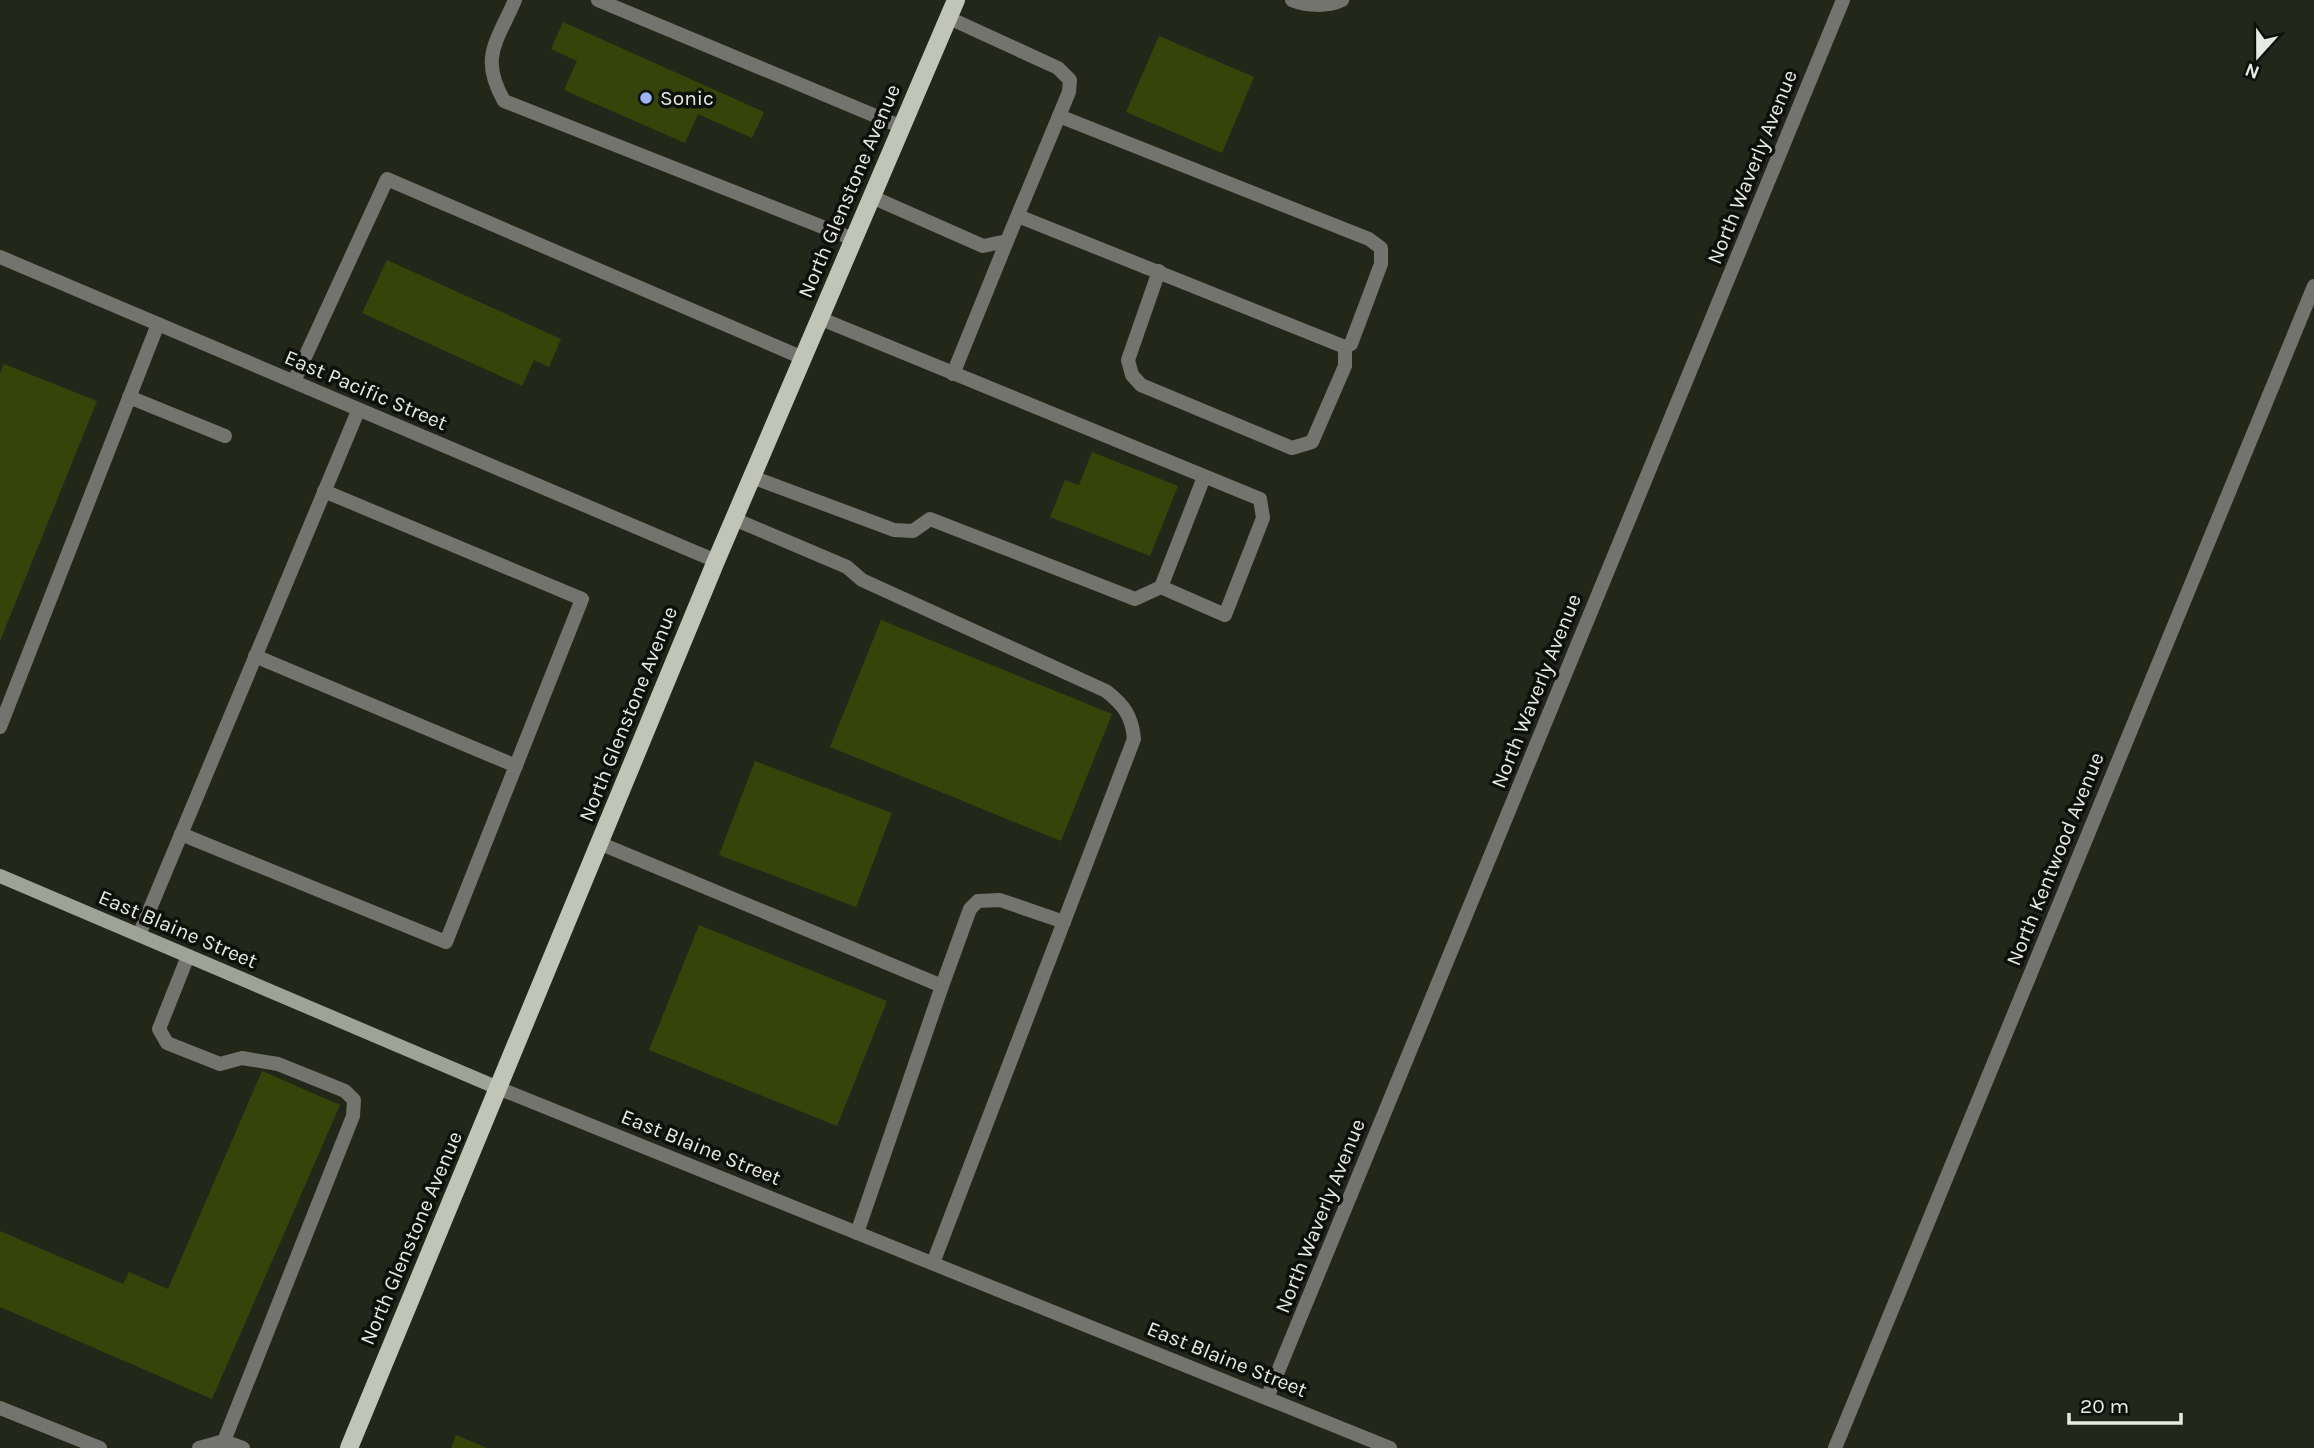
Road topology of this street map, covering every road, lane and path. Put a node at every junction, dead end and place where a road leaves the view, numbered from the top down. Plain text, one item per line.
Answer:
1 (514, 0) edge
2 (598, 0) edge
3 (956, 0) edge
4 (1292, 0) edge
5 (1342, 0) edge
6 (1843, 0) edge
7 (949, 18) junction
8 (1059, 116) junction
9 (902, 127) junction
10 (872, 197) junction
11 (1018, 216) junction
12 (853, 239) junction
13 (1007, 241) junction
14 (0, 257) edge
15 (1159, 271) junction
16 (2314, 286) edge
17 (819, 318) junction
18 (158, 324) junction
19 (1345, 347) junction
20 (803, 358) junction
21 (953, 374) junction
22 (294, 382) junction
23 (129, 397) junction
24 (358, 411) junction
25 (225, 436) dead end
26 (752, 477) junction
27 (1204, 477) junction
28 (324, 491) junction
29 (734, 519) junction
30 (716, 561) junction
31 (1161, 587) junction
32 (256, 656) junction
33 (0, 727) edge
34 (516, 766) junction
35 (181, 834) junction
36 (599, 843) junction
37 (0, 876) edge
38 (1064, 922) junction
39 (139, 935) junction
40 (188, 956) junction
41 (942, 986) junction
42 (498, 1088) junction
43 (857, 1233) junction
44 (933, 1263) junction
45 (1268, 1398) junction
46 (0, 1408) edge
47 (224, 1441) junction
48 (100, 1448) edge
49 (199, 1448) edge
50 (243, 1448) edge
51 (349, 1448) edge
52 (1390, 1448) edge
53 (1835, 1448) edge

1 - 12 street
2 - 9 street
3 - 7 main road, North Glenstone Avenue
4 - 5 street
6 - 45 street, North Waverly Avenue
7 - 8 street
7 - 9 main road, North Glenstone Avenue
8 - 11 street
8 - 19 street
9 - 10 main road, North Glenstone Avenue
10 - 12 main road, North Glenstone Avenue
10 - 13 street
11 - 13 street
11 - 15 street
12 - 17 main road, North Glenstone Avenue
13 - 21 street
14 - 18 street, East Pacific Street
15 - 19 street
15 - 19 street
16 - 53 street, North Kentwood Avenue
17 - 20 main road, North Glenstone Avenue
17 - 21 street
18 - 22 street, East Pacific Street
18 - 23 street
20 - 22 street
20 - 26 main road, North Glenstone Avenue
21 - 27 street
22 - 24 street, East Pacific Street
23 - 25 street
23 - 33 street
24 - 28 street
24 - 30 street, East Pacific Street
26 - 29 main road, North Glenstone Avenue
26 - 31 street
27 - 31 street
27 - 31 street
28 - 32 street
28 - 34 street
29 - 30 main road, North Glenstone Avenue
29 - 38 street
30 - 36 main road, North Glenstone Avenue
32 - 34 street
32 - 35 street
34 - 35 street
35 - 39 street
36 - 41 street
36 - 42 main road, North Glenstone Avenue
37 - 39 street, East Blaine Street
38 - 41 street
38 - 44 street
39 - 40 street, East Blaine Street
40 - 42 street, East Blaine Street
40 - 47 street
41 - 43 street
42 - 43 street, East Blaine Street
42 - 51 main road, North Glenstone Avenue
43 - 44 street, East Blaine Street
44 - 45 street, East Blaine Street
45 - 52 street, East Blaine Street
46 - 48 street
47 - 49 street
47 - 50 street

